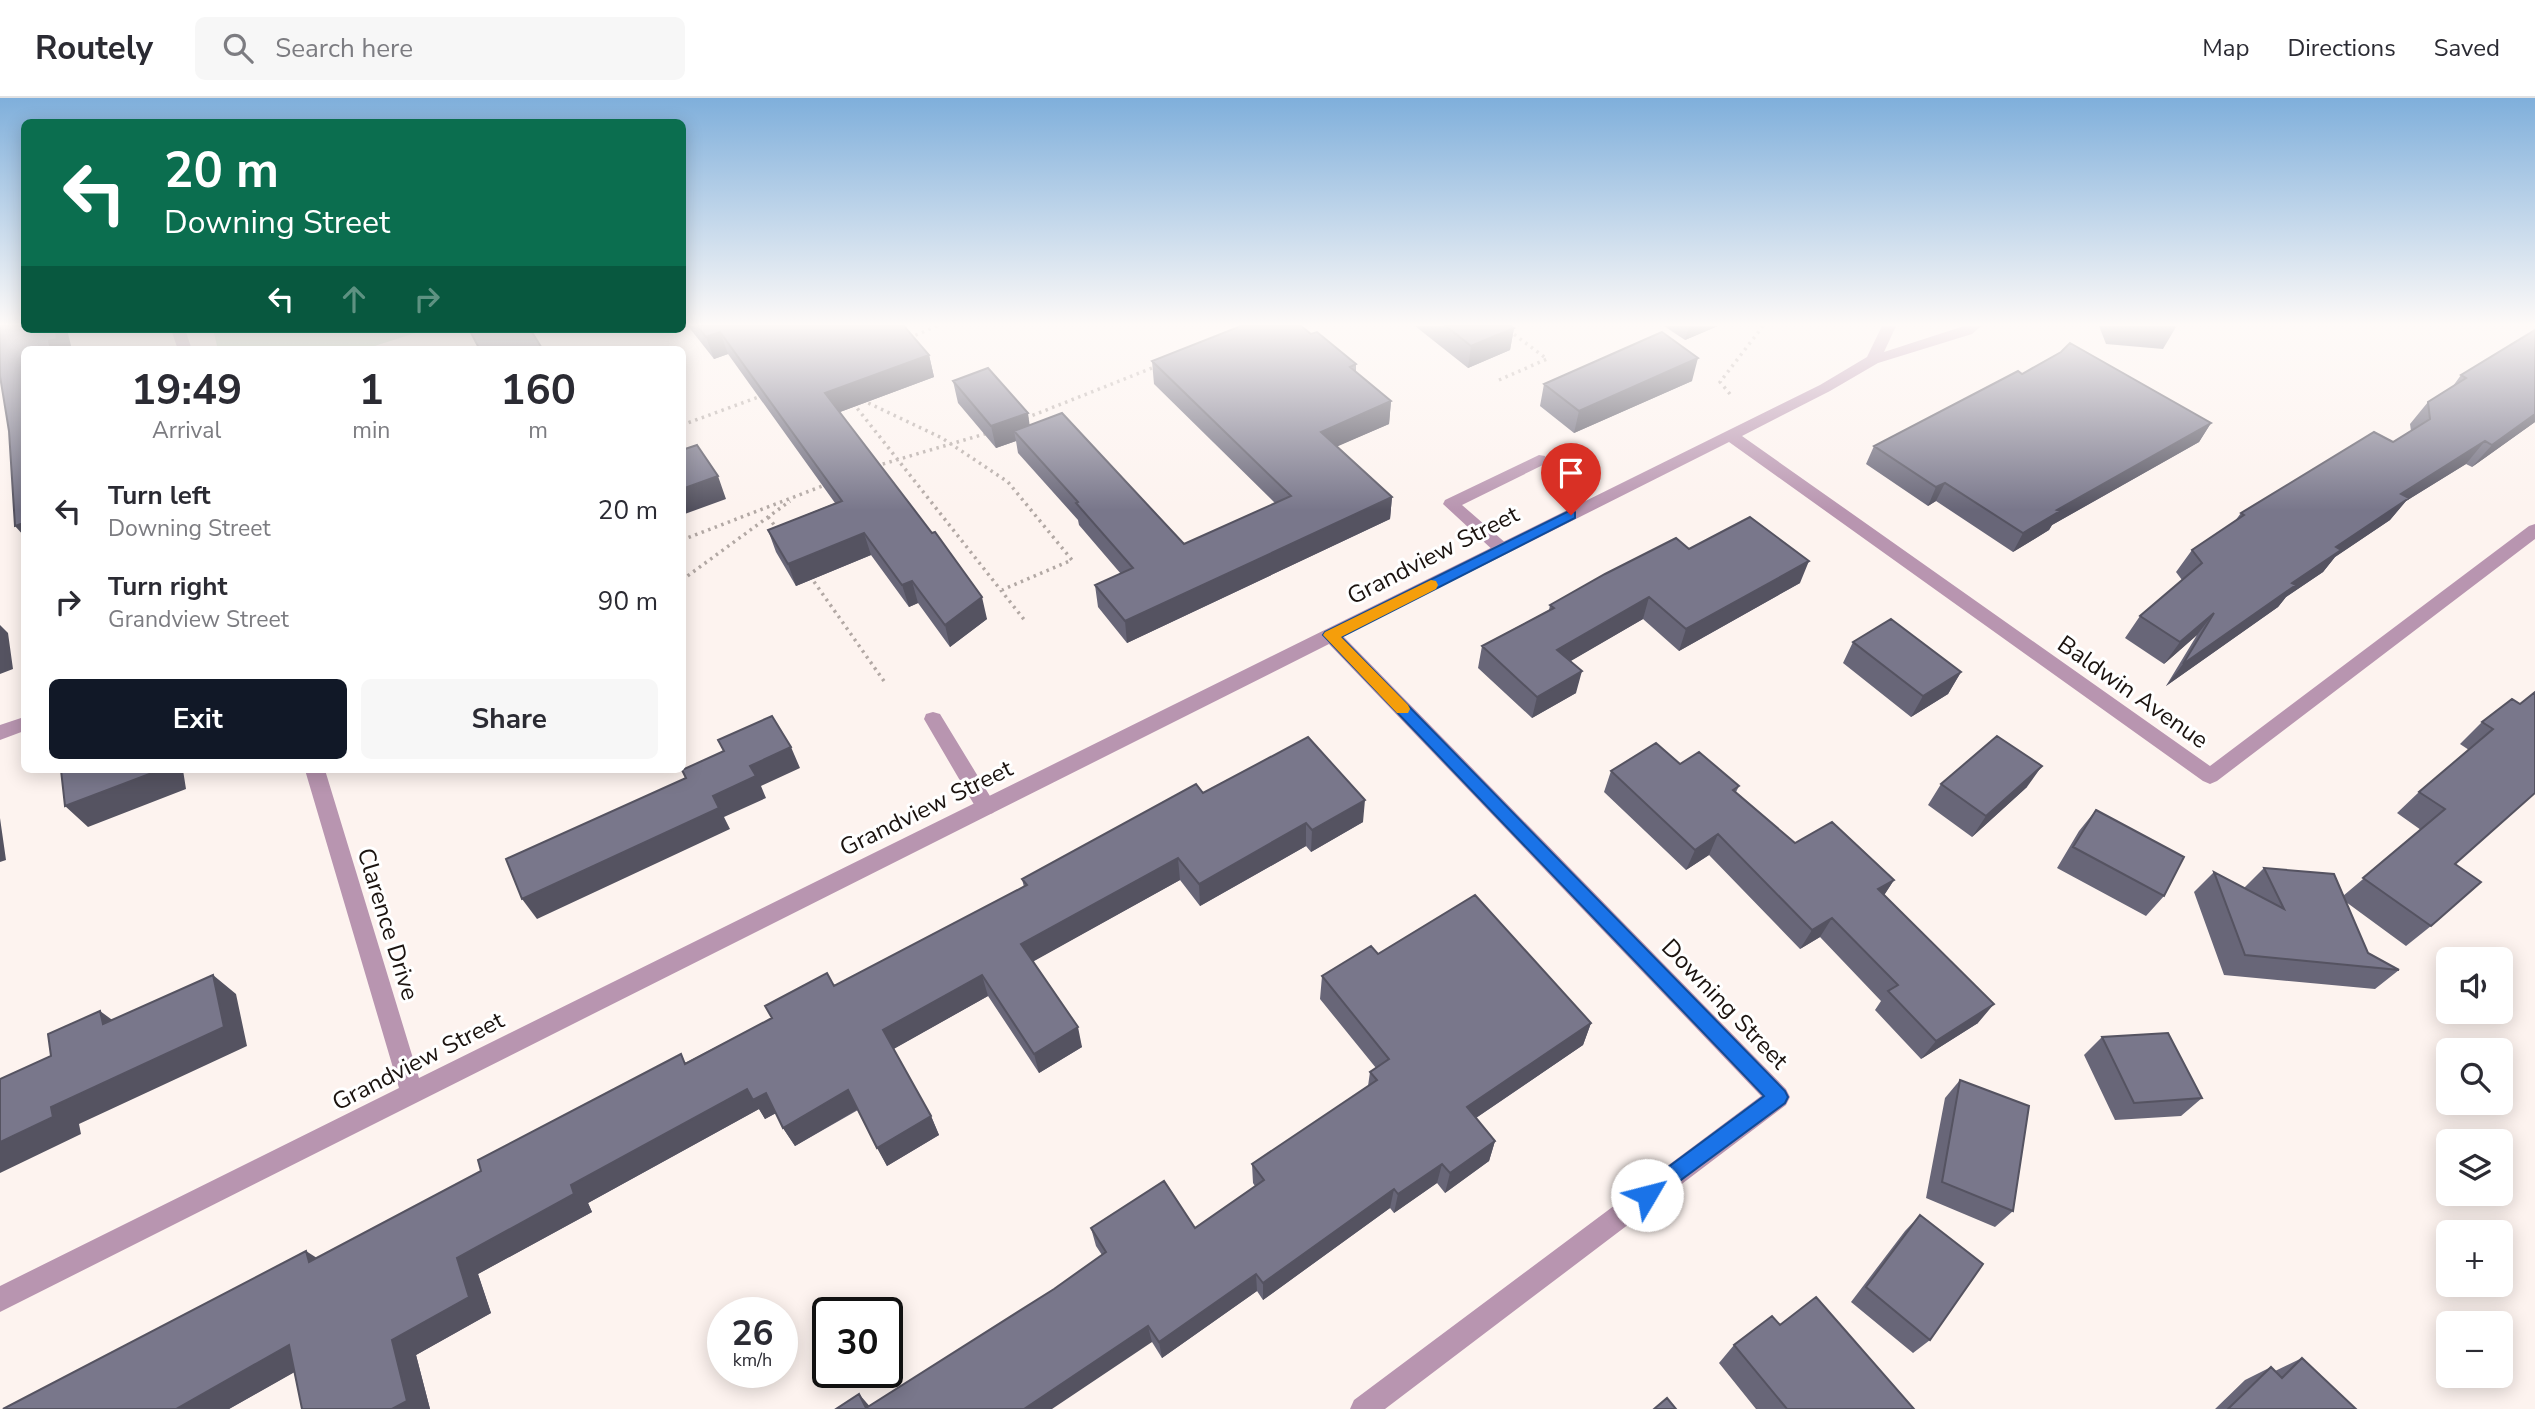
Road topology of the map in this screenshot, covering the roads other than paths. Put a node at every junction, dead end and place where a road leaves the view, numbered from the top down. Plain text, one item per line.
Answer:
1 (1826, 387) edge
2 (1730, 435) junction
3 (1539, 460) dead end
4 (2535, 530) edge
5 (1502, 549) junction
6 (1331, 635) junction
7 (933, 719) dead end
8 (21, 725) edge
9 (0, 733) edge
10 (316, 773) edge
11 (986, 807) junction
12 (412, 1093) junction
13 (0, 1299) edge
14 (1363, 1409) edge

1 - 2 street, Grandview Street
2 - 4 street, Baldwin Avenue
2 - 5 street, Grandview Street
3 - 5 street
5 - 6 street, Grandview Street
6 - 11 street, Grandview Street
6 - 14 street, Downing Street
7 - 11 street
8 - 9 street
10 - 12 street, Clarence Drive
11 - 12 street, Grandview Street
12 - 13 street, Grandview Street

